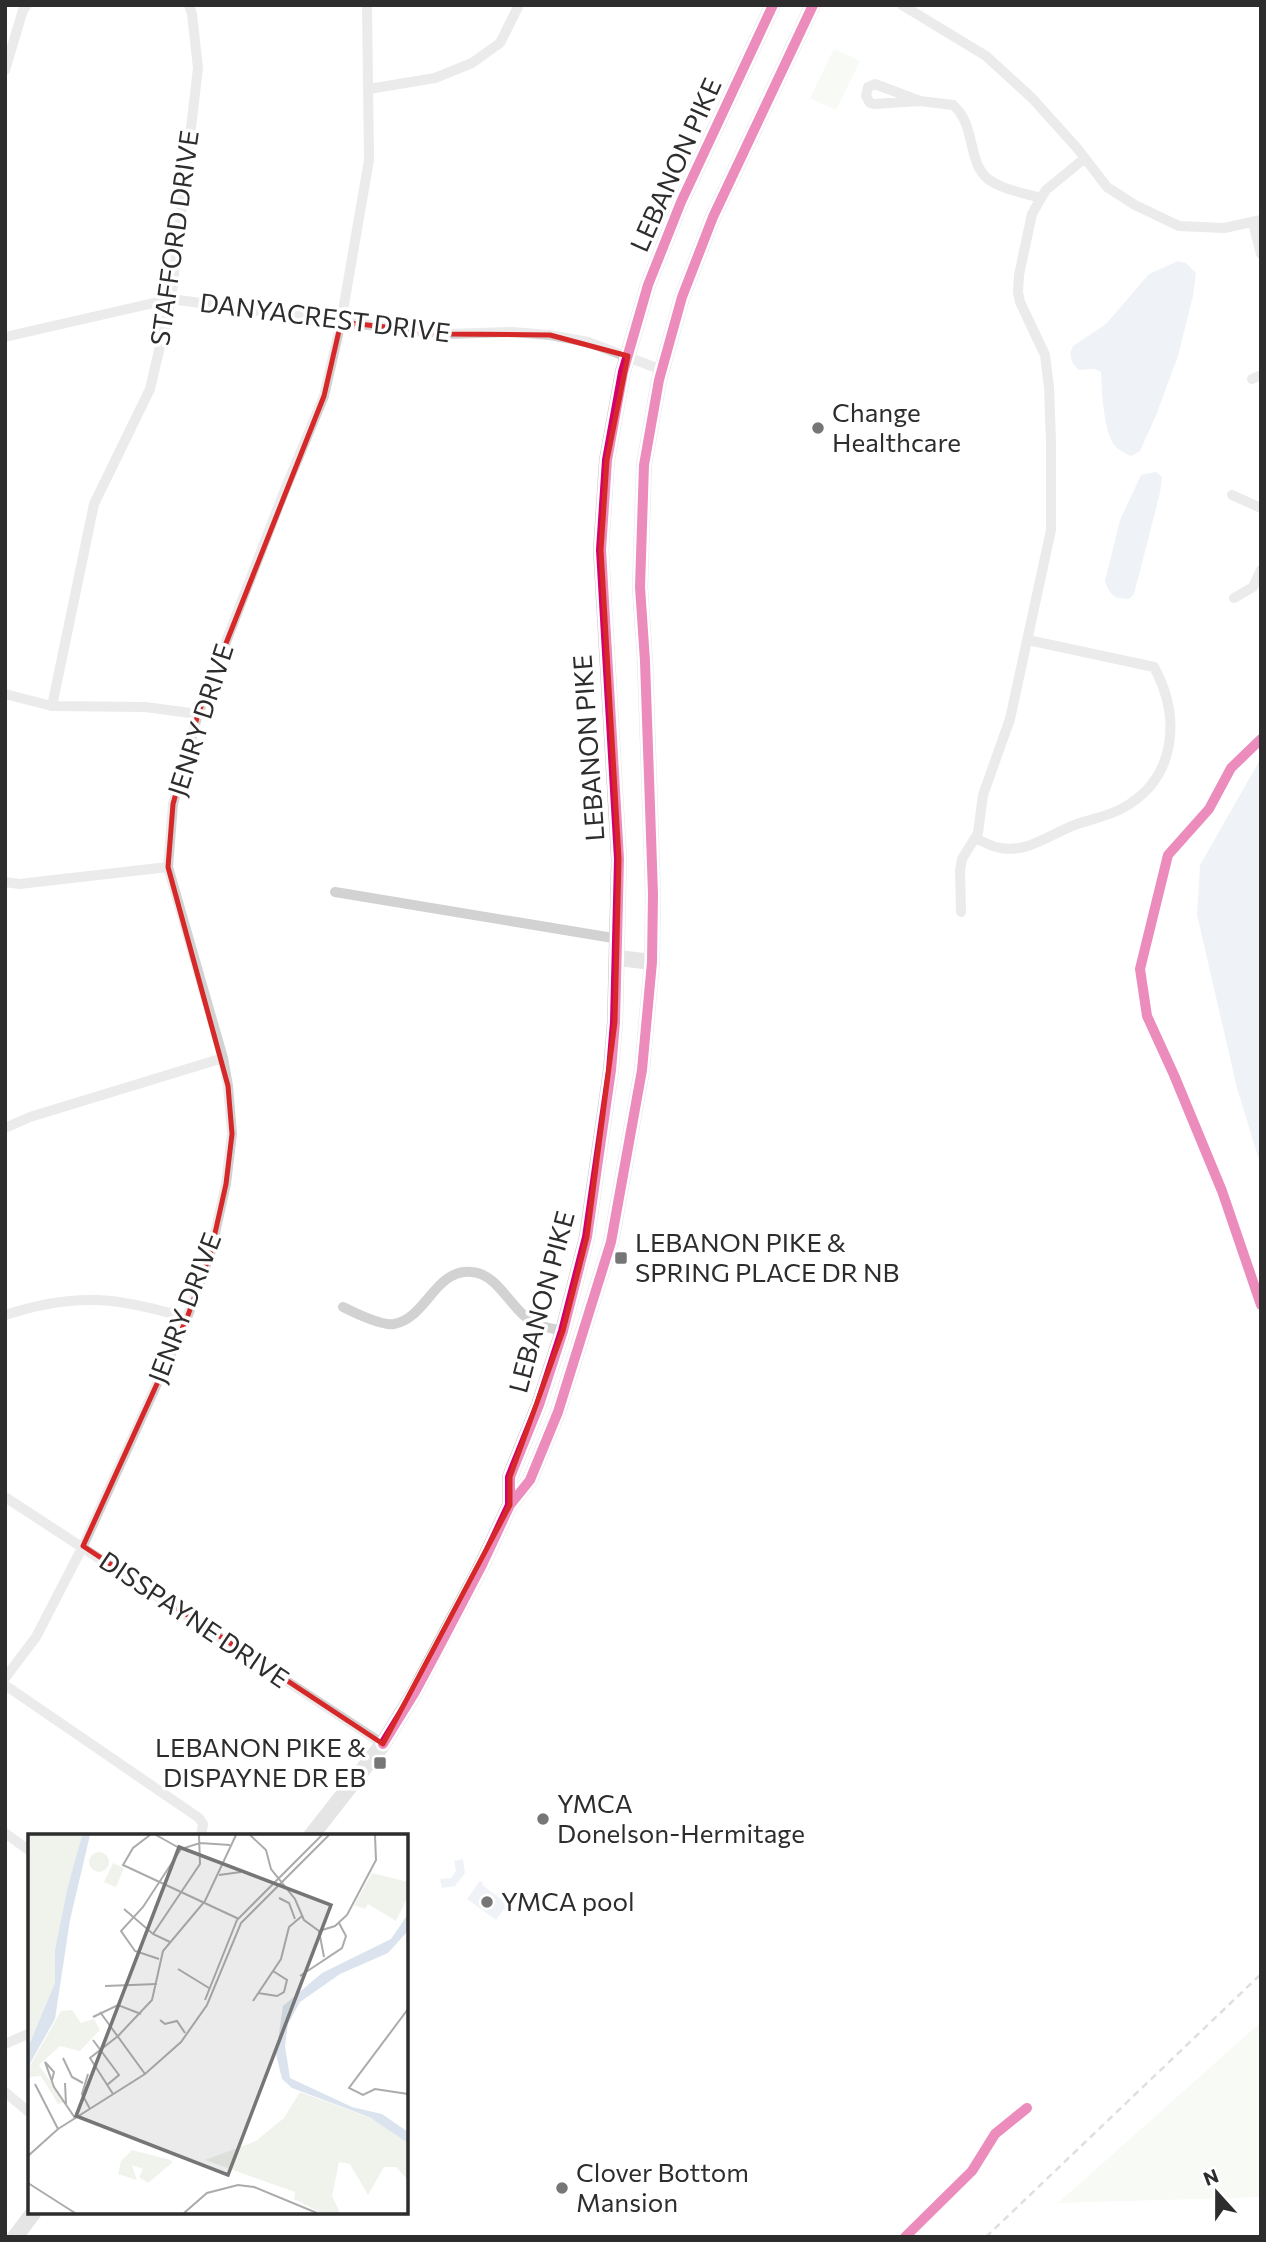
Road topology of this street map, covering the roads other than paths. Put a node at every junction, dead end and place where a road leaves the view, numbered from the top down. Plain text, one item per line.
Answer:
1 (189, 5) edge
2 (367, 5) edge
3 (773, 5) edge
4 (813, 5) edge
5 (902, 5) edge
6 (23, 7) edge
7 (518, 7) dead end
8 (5, 70) edge
9 (369, 89) junction
10 (920, 101) junction
11 (1085, 158) junction
12 (1041, 198) junction
13 (1257, 222) edge
14 (1261, 254) edge
15 (171, 299) junction
16 (341, 322) junction
17 (5, 337) edge
18 (628, 356) junction
19 (662, 370) junction
20 (1232, 495) dead end
21 (1261, 508) edge
22 (1261, 570) edge
23 (1234, 598) dead end
24 (1028, 640) junction
25 (5, 694) edge
26 (52, 706) junction
27 (198, 714) junction
28 (976, 838) junction
29 (168, 867) junction
30 (5, 882) edge
31 (335, 892) dead end
32 (961, 912) dead end
33 (619, 939) junction
34 (618, 958) junction
35 (652, 962) junction
36 (223, 1058) junction
37 (5, 1128) edge
38 (592, 1200) junction
39 (618, 1205) junction
40 (343, 1307) dead end
41 (5, 1315) edge
42 (187, 1318) junction
43 (563, 1331) junction
44 (5, 1497) edge
45 (510, 1505) junction
46 (83, 1546) junction
47 (5, 1678) edge
48 (5, 1685) edge
49 (383, 1744) junction
50 (5, 1833) edge
51 (202, 1834) edge
52 (313, 1834) edge
53 (28, 1850) edge
54 (28, 2034) edge
55 (5, 2044) edge
56 (5, 2092) edge
57 (28, 2111) edge
58 (32, 2214) edge
59 (15, 2237) edge

1 - 15 street, STAFFORD DRIVE
2 - 9 street, JENRY DRIVE
3 - 18 main road, LEBANON PIKE
4 - 19 main road, LEBANON PIKE
5 - 11 street
6 - 8 street
7 - 9 street
9 - 16 street, JENRY DRIVE
10 - 10 street
10 - 12 street
11 - 12 street
11 - 13 street
12 - 24 street
13 - 14 street
15 - 16 street, DANYACREST DRIVE
15 - 17 street, DANYACREST DRIVE
15 - 26 street, STAFFORD DRIVE
16 - 18 street, DANYACREST DRIVE
16 - 27 street, JENRY DRIVE
18 - 19 street, DANYACREST DRIVE
18 - 33 main road, LEBANON PIKE
19 - 35 main road, LEBANON PIKE
20 - 21 street
22 - 23 street
24 - 28 street
24 - 28 street
25 - 26 street
26 - 27 street
27 - 29 street, JENRY DRIVE
28 - 32 street
29 - 30 street
29 - 36 street, JENRY DRIVE
31 - 33 street
33 - 34 main road, LEBANON PIKE
34 - 35 main road
34 - 38 main road, LEBANON PIKE
35 - 39 main road, LEBANON PIKE
36 - 37 street
36 - 42 street, JENRY DRIVE
38 - 39 main road
38 - 43 main road, LEBANON PIKE
39 - 45 main road, LEBANON PIKE
40 - 43 street
41 - 42 street
42 - 46 street, JENRY DRIVE
43 - 45 main road, LEBANON PIKE
44 - 46 street, DISSPAYNE DRIVE
45 - 49 main road, LEBANON PIKE
46 - 47 street, JENRY DRIVE
46 - 49 street, DISSPAYNE DRIVE
48 - 51 street
49 - 52 main road, LEBANON PIKE
50 - 53 street
54 - 55 street
56 - 57 street
58 - 59 main road

